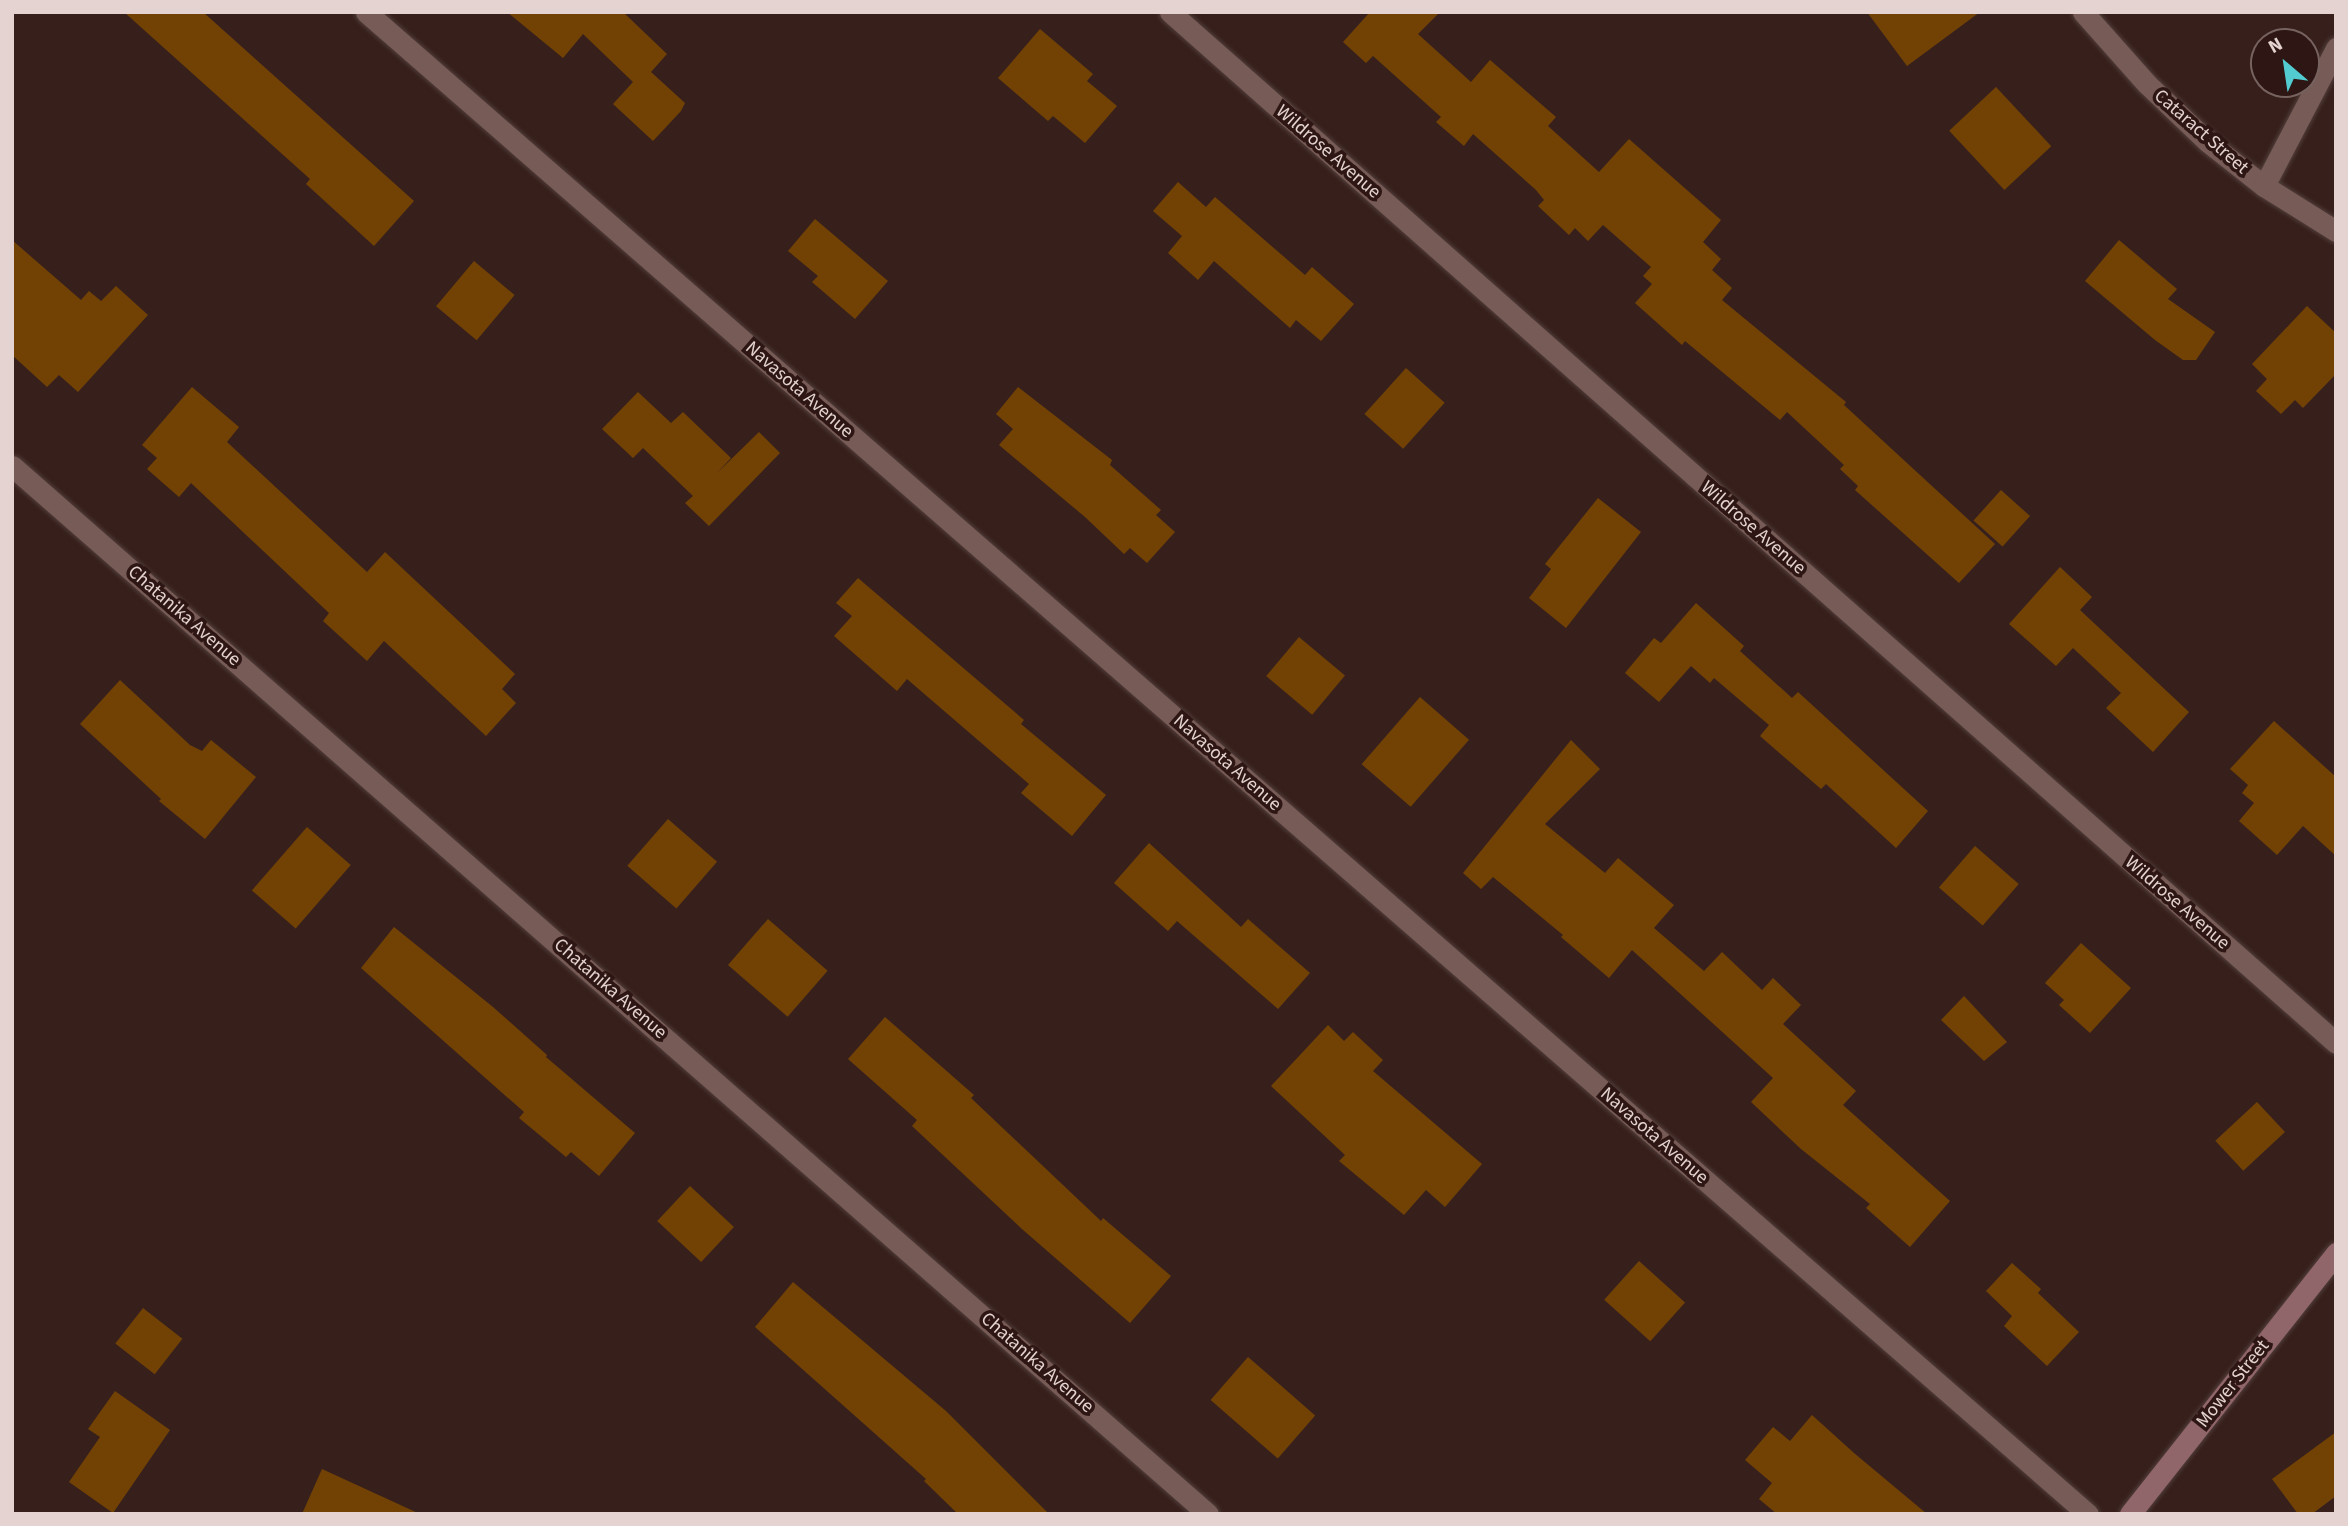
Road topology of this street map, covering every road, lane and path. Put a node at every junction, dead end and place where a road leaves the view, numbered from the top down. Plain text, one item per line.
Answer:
1 (366, 12) edge
2 (1170, 12) edge
3 (2083, 12) edge
4 (2336, 48) edge
5 (2264, 186) junction
6 (2336, 231) edge
7 (12, 466) edge
8 (2336, 1043) edge
9 (2336, 1253) edge
10 (1208, 1514) edge
11 (2088, 1514) edge
12 (2130, 1514) edge

1 - 11 street, Navasota Avenue
2 - 8 street, Wildrose Avenue
3 - 5 street, Cataract Street
4 - 5 street
5 - 6 street, Cataract Street
7 - 10 street, Chatanika Avenue
9 - 12 street, Mower Street

